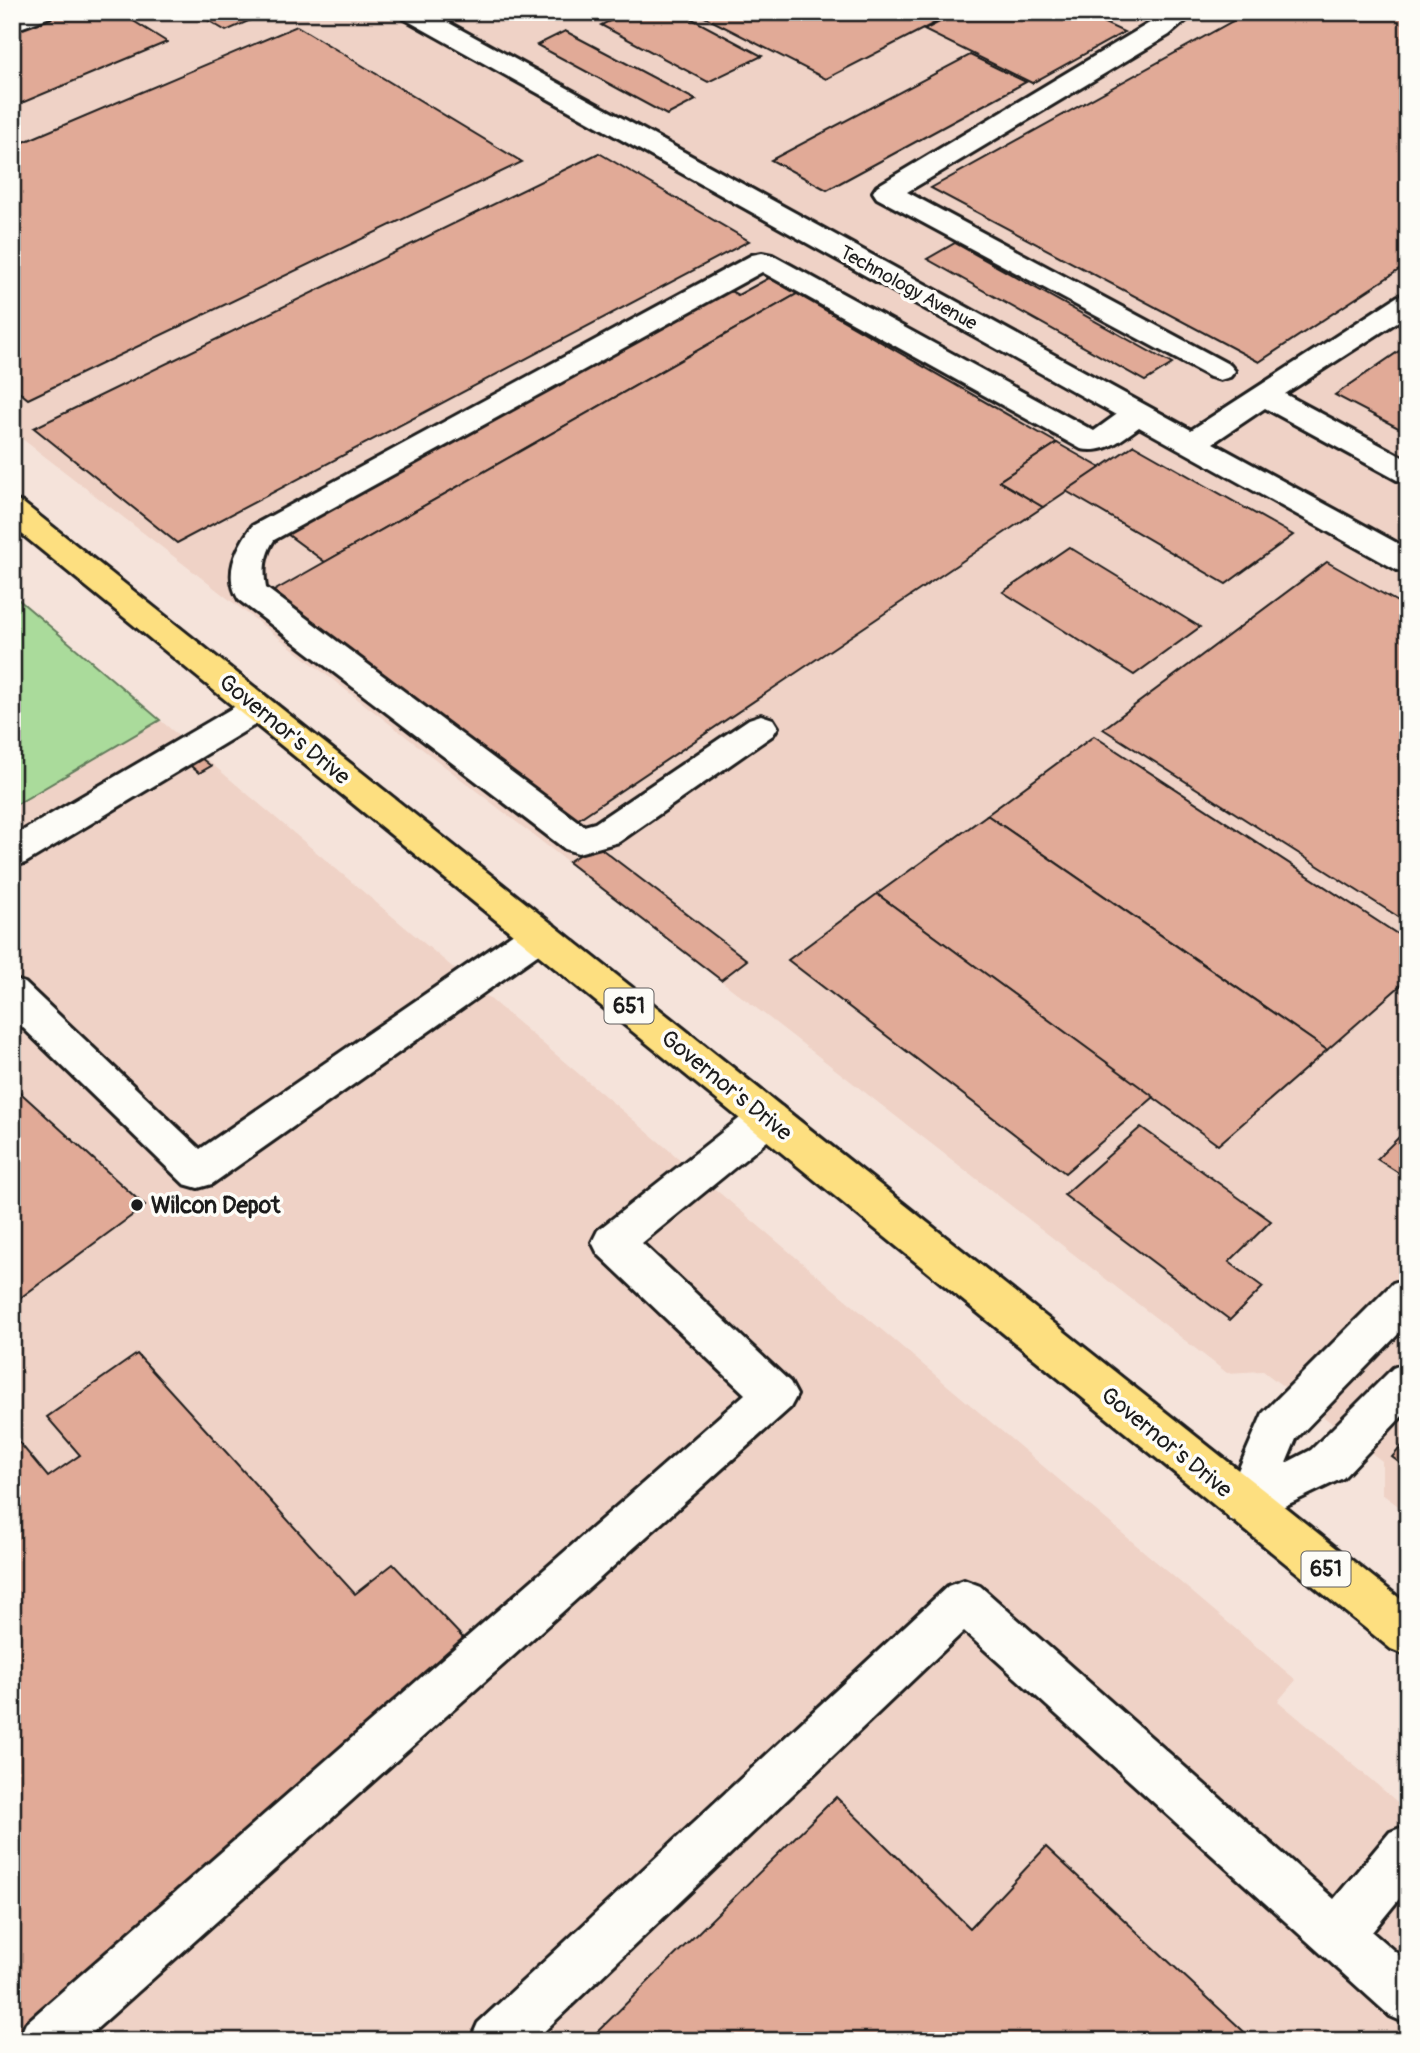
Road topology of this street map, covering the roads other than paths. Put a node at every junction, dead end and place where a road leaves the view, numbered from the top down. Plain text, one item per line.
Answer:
1 (41, 12) edge
2 (410, 12) edge
3 (1184, 12) edge
4 (12, 24) edge
5 (1408, 302) edge
6 (1220, 371) dead end
7 (1264, 395) junction
8 (1138, 413) junction
9 (1192, 443) junction
10 (1408, 473) edge
11 (12, 510) edge
12 (1408, 563) edge
13 (258, 708) junction
14 (761, 727) dead end
15 (12, 854) edge
16 (540, 934) junction
17 (12, 993) edge
18 (768, 1118) junction
19 (1408, 1296) edge
20 (1408, 1381) edge
21 (1245, 1505) junction
22 (1408, 1634) edge
23 (1408, 1849) edge
24 (1337, 1935) junction
25 (1408, 1998) edge
26 (44, 2041) edge
27 (496, 2041) edge

1 - 4 street
2 - 8 street, Technology Avenue
3 - 6 street
5 - 7 street
7 - 9 street
7 - 10 street
8 - 9 street, Technology Avenue
8 - 14 street
9 - 12 street, Technology Avenue
11 - 13 highway, Governor's Drive / 651
13 - 15 street
13 - 16 highway, Governor's Drive / 651
16 - 17 street
16 - 18 highway, Governor's Drive / 651
18 - 21 highway, Governor's Drive / 651
18 - 26 street
19 - 21 street
20 - 21 street
21 - 22 highway, Governor's Drive / 651
23 - 24 street
24 - 25 street
24 - 27 street

